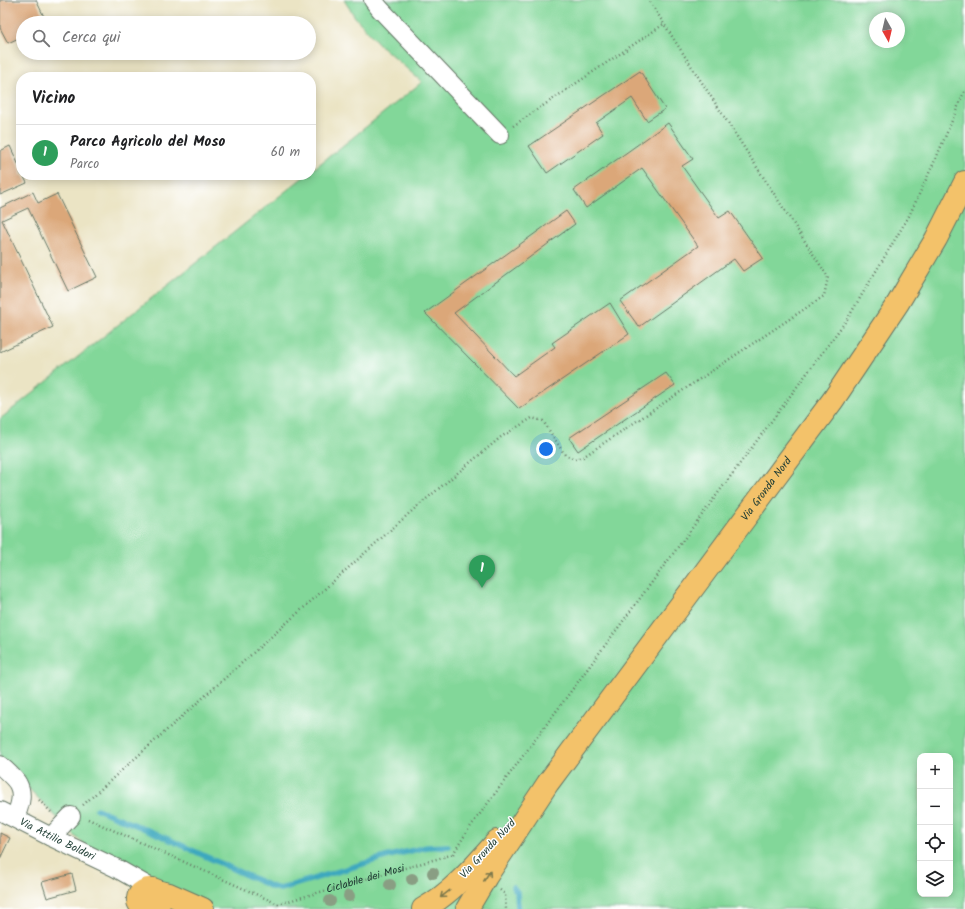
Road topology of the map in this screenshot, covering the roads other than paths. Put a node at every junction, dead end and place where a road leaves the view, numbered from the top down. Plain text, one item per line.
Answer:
1 (373, 0) edge
2 (500, 135) road end
3 (965, 182) edge
4 (0, 765) edge
5 (7, 815) edge
6 (71, 816) road end
7 (51, 837) junction
8 (480, 872) junction
9 (146, 903) edge
10 (203, 909) edge
11 (423, 909) edge
12 (467, 909) edge

1 - 2 street
3 - 8 main road, Via Gronda Nord
4 - 5 street
5 - 7 street, Via Attilio Boldori
6 - 7 street
7 - 9 street, Via Attilio Boldori
8 -> 11 main road, Via Gronda Nord
8 - 12 main road, Via Gronda Nord
9 - 10 main road, Via Attilio Boldori

